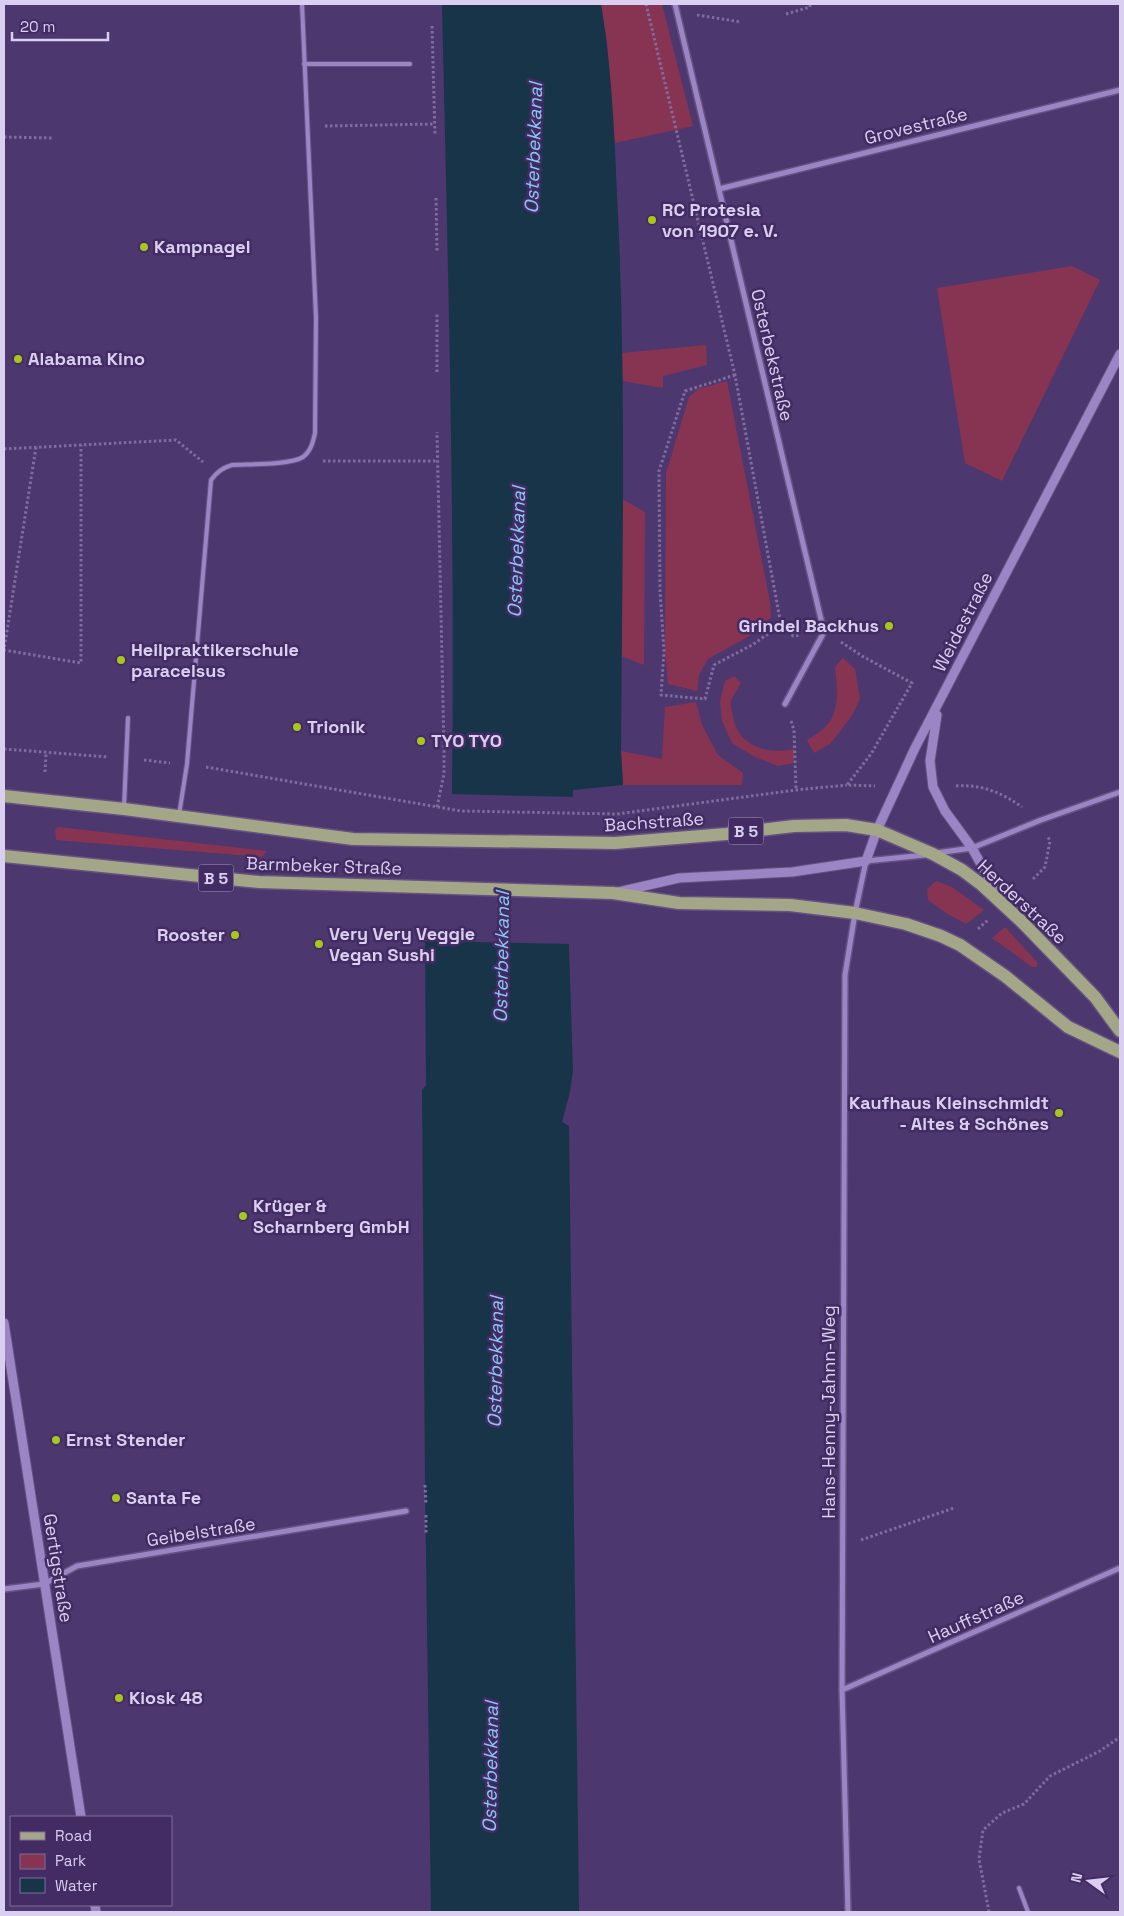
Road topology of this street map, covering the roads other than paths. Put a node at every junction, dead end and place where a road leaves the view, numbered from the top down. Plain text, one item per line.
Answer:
1 (302, 4) edge
2 (675, 4) edge
3 (304, 64) junction
4 (410, 64) dead end
5 (1120, 90) edge
6 (719, 189) junction
7 (1120, 354) edge
8 (785, 704) road end
9 (938, 704) junction
10 (128, 718) dead end
11 (1120, 792) edge
12 (4, 796) edge
13 (124, 809) junction
14 (179, 817) junction
15 (877, 830) junction
16 (433, 841) joint
17 (972, 848) junction
18 (934, 854) junction
19 (4, 856) edge
20 (866, 862) junction
21 (613, 893) junction
22 (1004, 905) junction
23 (855, 913) junction
24 (1120, 1031) edge
25 (1120, 1052) edge
26 (4, 1323) edge
27 (406, 1511) dead end
28 (1120, 1568) edge
29 (44, 1584) junction
30 (4, 1589) edge
31 (842, 1690) junction
32 (81, 1816) edge
33 (1019, 1888) dead end
34 (848, 1912) edge
35 (1028, 1912) edge

1 - 3 lane
2 - 6 street, Osterbekstraße
3 - 4 lane
3 - 14 lane
5 - 6 street, Grovestraße
6 - 8 street, Osterbekstraße
7 - 9 street, Weidestraße
9 - 15 street, Weidestraße
9 - 17 street
10 - 13 lane
11 - 17 street
12 - 13 main road, Barmbeker Straße / B 5
13 - 14 main road, Barmbeker Straße / B 5
14 - 16 main road, Barmbeker Straße / B 5
15 - 16 main road, Bachstraße / B 5
15 - 18 main road, Herderstraße / B 5
15 - 20 street, Weidestraße
17 - 18 street
17 - 22 street
18 - 20 street
18 - 22 main road, Herderstraße / B 5
19 - 21 main road, Barmbeker Straße / B 5
20 - 21 street
20 - 23 street, Weidestraße
21 - 23 main road, B 5
22 - 24 main road, Herderstraße / B 5
23 - 25 main road, B 5
23 - 31 street, Hans-Henny-Jahnn-Weg
26 - 29 street, Gertigstraße
27 - 29 street, Geibelstraße
28 - 31 street, Hauffstraße
29 - 30 street, Geibelstraße
29 - 32 street, Gertigstraße
31 - 34 street, Hans-Henny-Jahnn-Weg
33 - 35 lane

